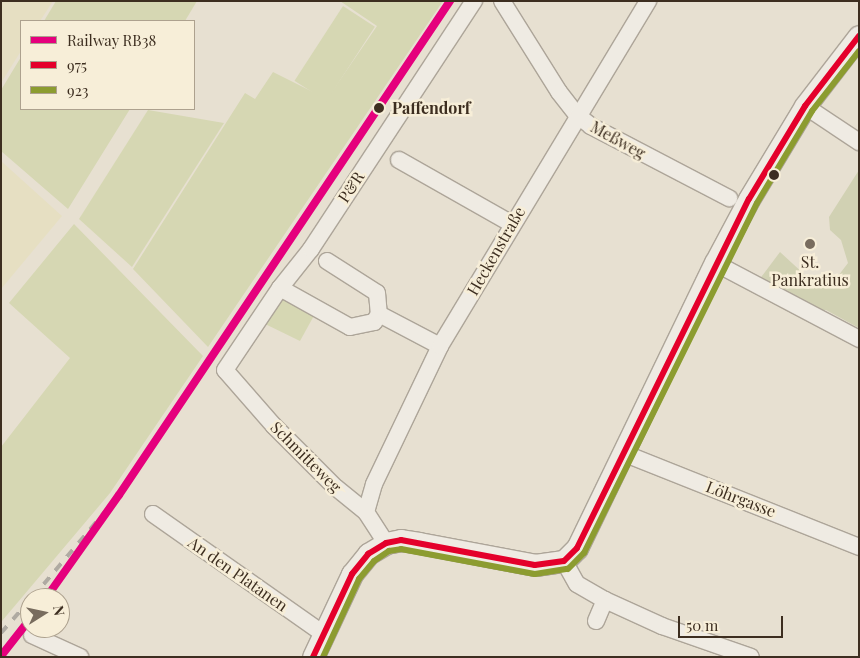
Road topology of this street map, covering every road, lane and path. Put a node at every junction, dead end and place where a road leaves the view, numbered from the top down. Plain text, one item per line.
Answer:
1 (474, 1) edge
2 (502, 1) edge
3 (648, 1) edge
4 (859, 36) edge
5 (804, 106) junction
6 (577, 115) junction
7 (859, 142) edge
8 (399, 160) dead end
9 (729, 198) dead end
10 (512, 224) junction
11 (327, 260) dead end
12 (715, 263) junction
13 (280, 288) junction
14 (379, 314) junction
15 (859, 339) edge
16 (440, 346) junction
17 (225, 370) joint
18 (624, 453) junction
19 (366, 512) junction
20 (152, 514) dead end
21 (386, 542) junction
22 (859, 547) edge
23 (564, 561) junction
24 (605, 600) junction
25 (596, 621) dead end
26 (324, 634) junction
27 (39, 638) edge
28 (721, 652) edge
29 (80, 657) edge
30 (313, 657) edge
31 (751, 657) edge

1 - 13 street, P&R
2 - 6 street, Meßweg
3 - 6 street, Heckenstraße
4 - 5 street
5 - 7 street
5 - 12 street
6 - 9 street, Meßweg
6 - 10 street, Heckenstraße
8 - 10 street
10 - 16 street, Heckenstraße
11 - 14 street
12 - 15 street
12 - 18 street
13 - 14 street
13 - 17 street, P&R
14 - 16 street
16 - 19 street, Heckenstraße
17 - 19 street, Schmitteweg
18 - 22 street, Löhrgasse
18 - 23 street
19 - 21 street, Schmitteweg
20 - 26 street, An den Platanen
21 - 23 street
21 - 26 street
23 - 24 street
24 - 25 street
24 - 28 street
26 - 30 street
27 - 29 street
28 - 31 street

